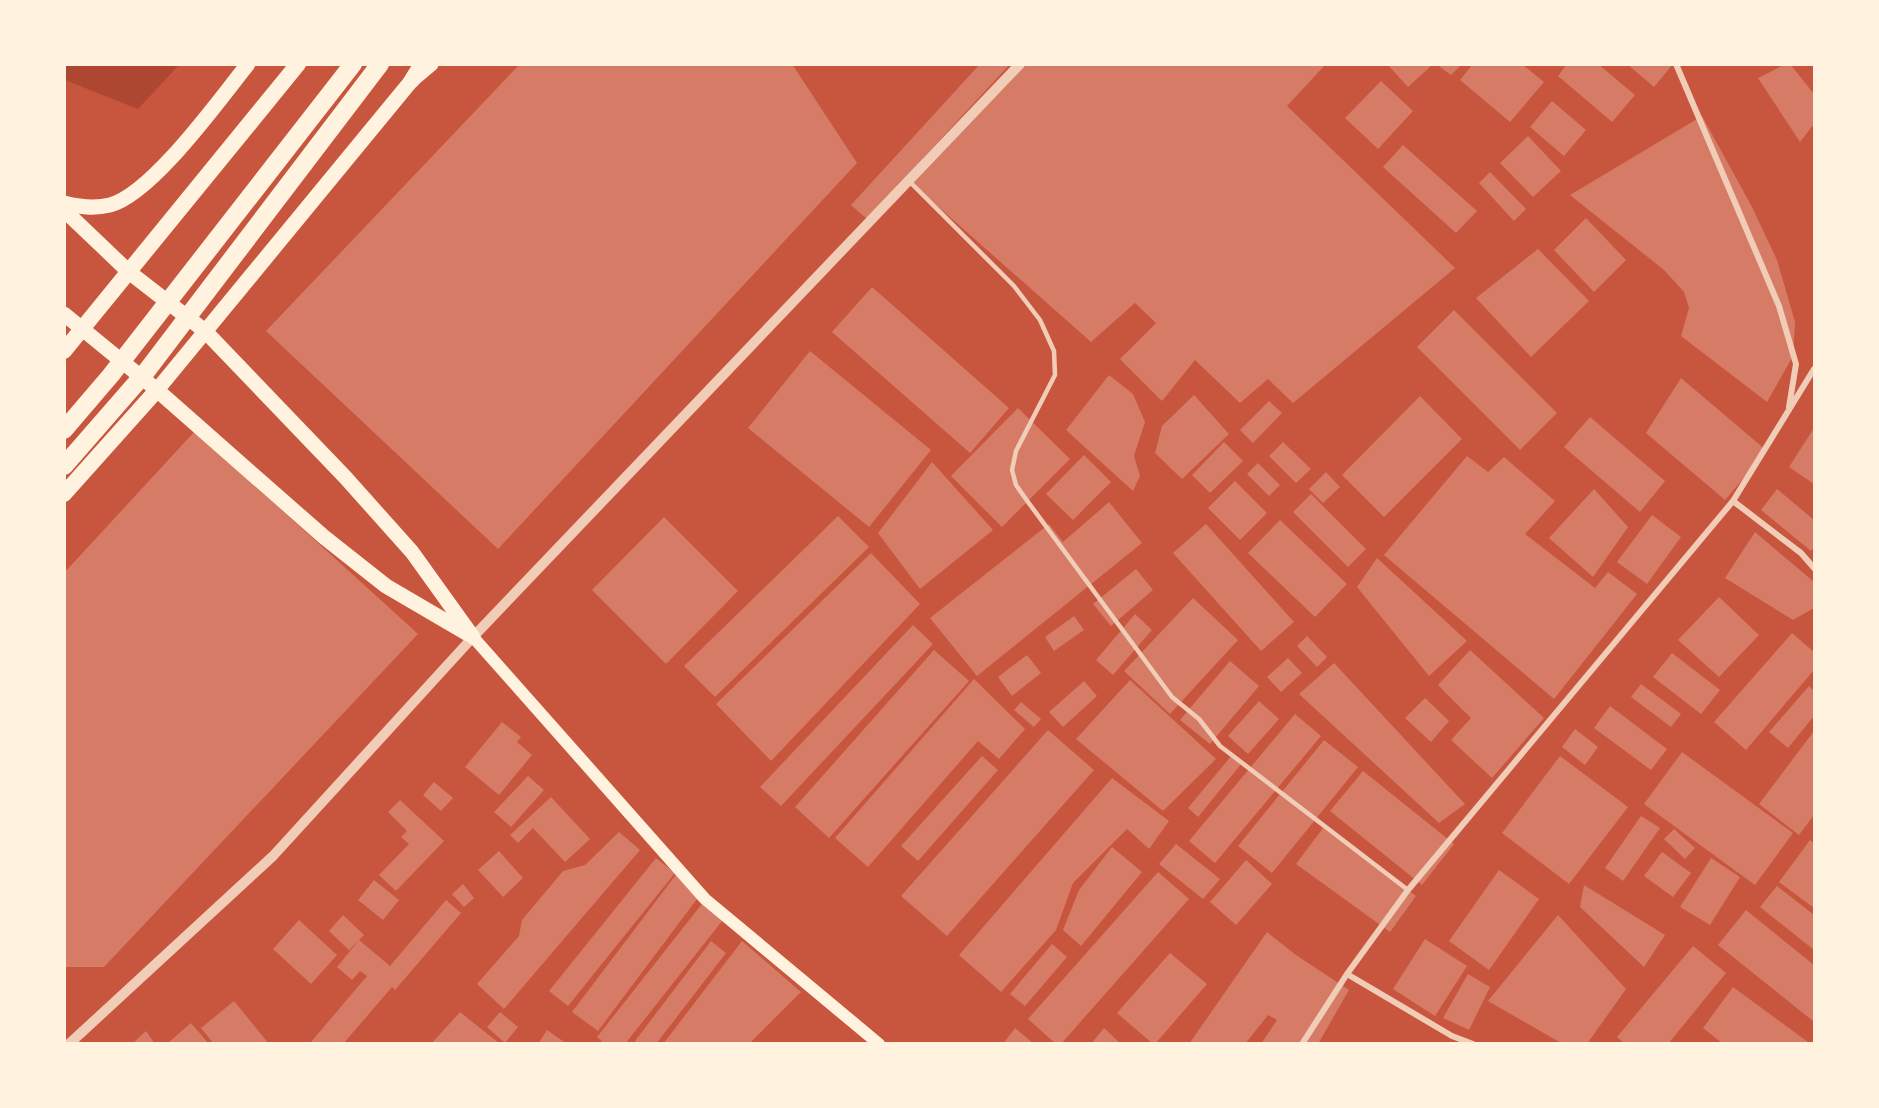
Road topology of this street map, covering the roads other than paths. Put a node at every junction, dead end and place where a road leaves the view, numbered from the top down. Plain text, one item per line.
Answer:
1 (248, 64) edge
2 (298, 64) edge
3 (353, 64) edge
4 (380, 64) edge
5 (422, 64) edge
6 (431, 64) edge
7 (1020, 64) edge
8 (1676, 64) edge
9 (412, 80) junction
10 (908, 180) junction
11 (64, 203) edge
12 (64, 210) edge
13 (129, 272) junction
14 (64, 314) edge
15 (82, 330) junction
16 (205, 331) junction
17 (64, 351) edge
18 (1815, 369) edge
19 (157, 390) junction
20 (1789, 411) junction
21 (64, 430) edge
22 (64, 466) edge
23 (64, 494) edge
24 (1733, 501) junction
25 (1815, 568) edge
26 (473, 637) junction
27 (1408, 890) junction
28 (1347, 974) junction
29 (69, 1044) edge
30 (879, 1044) edge
31 (1302, 1044) edge
32 (1473, 1044) edge

1 - 11 main road
2 - 13 highway
3 - 21 highway
4 - 22 highway
5 - 9 highway
6 - 9 main road
7 - 10 street
8 - 20 street
9 - 16 main road
10 - 26 street
10 - 27 lane
12 - 13 main road
13 - 15 highway
13 - 16 main road
14 - 15 main road
15 - 17 highway
15 - 19 main road
16 - 19 main road
16 - 26 main road
18 - 20 street
19 - 23 highway
19 - 26 main road
20 - 24 street
24 - 25 street
24 - 27 street
26 - 29 street
26 - 30 main road
27 - 28 street
28 - 31 street
28 - 32 street

